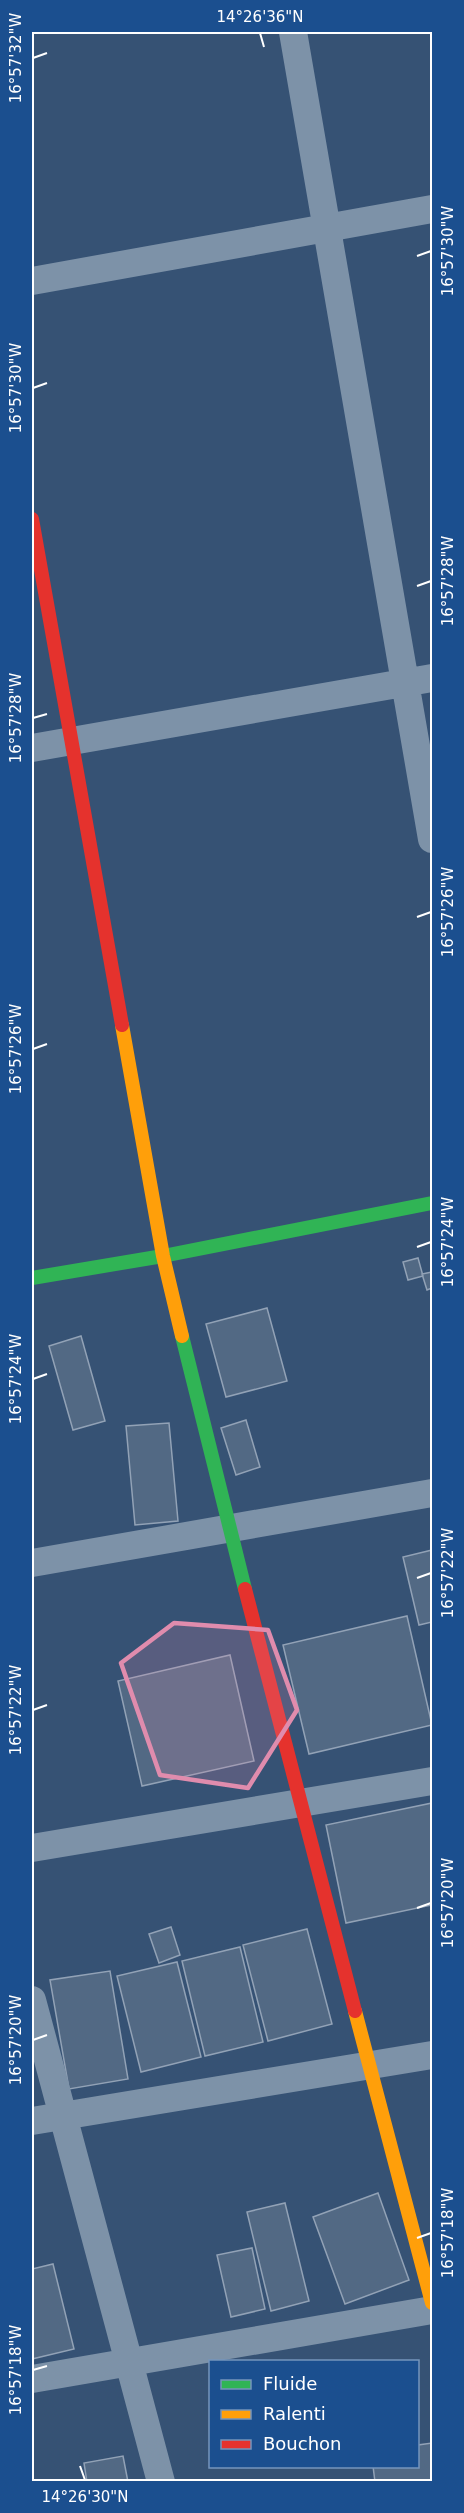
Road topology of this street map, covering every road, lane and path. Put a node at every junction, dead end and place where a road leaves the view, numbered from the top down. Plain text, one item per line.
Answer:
1 (293, 32) edge
2 (432, 208) edge
3 (327, 227) junction
4 (32, 281) edge
5 (32, 519) edge
6 (419, 680) edge
7 (71, 741) junction
8 (32, 748) edge
9 (432, 839) edge
10 (432, 1203) edge
11 (163, 1256) junction
12 (32, 1278) edge
13 (432, 1493) edge
14 (229, 1528) junction
15 (32, 1563) edge
16 (432, 1781) edge
17 (301, 1803) junction
18 (32, 1848) edge
19 (32, 2000) edge
20 (432, 2055) edge
21 (369, 2066) junction
22 (62, 2116) junction
23 (32, 2121) edge
24 (432, 2303) edge
25 (432, 2310) edge
26 (129, 2362) junction
27 (32, 2379) edge
28 (161, 2481) edge

1 - 3 street
2 - 3 street
3 - 4 street
3 - 6 street
5 - 7 street
6 - 7 street
6 - 9 street
7 - 8 street
7 - 11 street
10 - 11 street
11 - 12 street
11 - 14 street
13 - 14 street
14 - 15 street
14 - 17 street
16 - 17 street
17 - 18 street
17 - 21 street
19 - 22 street
20 - 21 street
21 - 22 street
21 - 24 street
22 - 23 street
22 - 26 street
25 - 26 street
26 - 27 street
26 - 28 street

